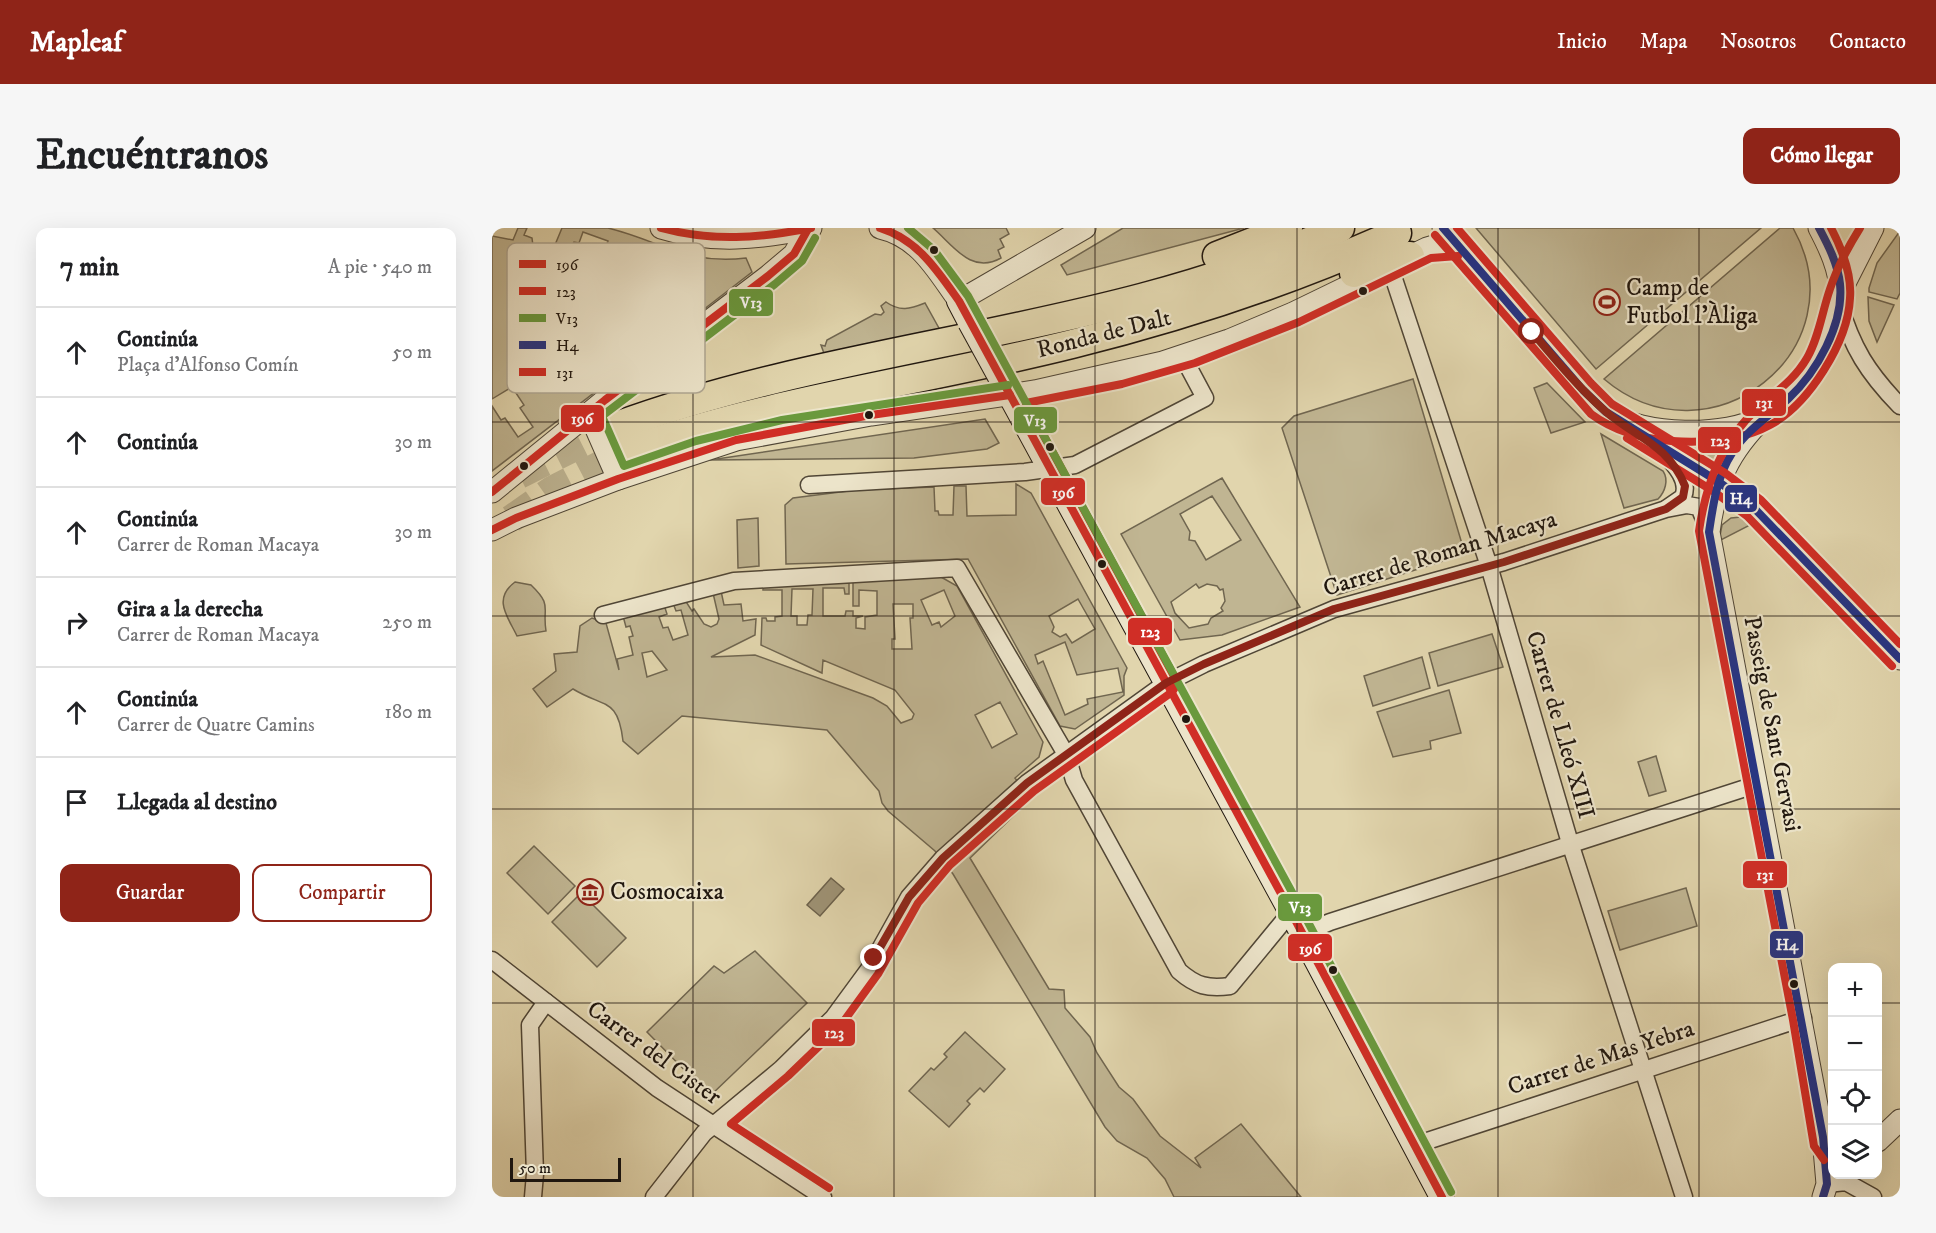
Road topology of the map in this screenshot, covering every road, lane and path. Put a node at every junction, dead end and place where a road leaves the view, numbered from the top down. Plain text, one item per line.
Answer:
1 (661, 228) edge
2 (810, 228) edge
3 (880, 228) edge
4 (1085, 228) edge
5 (1288, 228) edge
6 (1340, 228) edge
7 (1443, 228) edge
8 (1819, 228) edge
9 (1873, 228) edge
10 (1458, 246) junction
11 (1399, 252) junction
12 (1840, 297) junction
13 (964, 312) junction
14 (705, 324) edge
15 (1182, 355) junction
16 (883, 357) junction
17 (1007, 390) junction
18 (615, 393) edge
19 (1900, 406) edge
20 (1606, 412) junction
21 (589, 413) junction
22 (1765, 416) junction
23 (1658, 446) junction
24 (1051, 470) junction
25 (618, 479) junction
26 (1719, 482) junction
27 (809, 485) dead end
28 (492, 492) edge
29 (1754, 508) junction
30 (1666, 509) junction
31 (1710, 528) junction
32 (492, 530) edge
33 (1489, 566) junction
34 (603, 615) dead end
35 (1900, 659) edge
36 (1166, 683) junction
37 (1067, 756) junction
38 (1758, 784) junction
39 (1569, 843) junction
40 (1291, 912) junction
41 (1302, 934) junction
42 (492, 960) edge
43 (546, 1002) junction
44 (1803, 1018) junction
45 (1643, 1070) junction
46 (1900, 1120) edge
47 (713, 1125) junction
48 (1882, 1137) edge
49 (1414, 1145) junction
50 (1828, 1149) edge
51 (1837, 1183) edge
52 (533, 1197) edge
53 (654, 1197) edge
54 (823, 1197) edge
55 (1442, 1197) edge
56 (1684, 1197) edge
57 (1873, 1197) edge

1 - 2 street
2 - 14 street
3 - 13 street
4 - 13 street
5 - 16 highway
6 - 16 highway, Ronda de Dalt
7 - 10 street
8 - 12 street
9 - 12 street
10 - 11 street
10 - 20 street
11 - 15 street
11 - 16 highway, Ronda de Dalt
11 - 33 street, Carrer de Lleó XIII
12 - 19 street
12 - 22 street
13 - 17 main road, bridge
15 - 17 street
15 - 24 street
17 - 24 main road
17 - 25 street
18 - 21 street
20 - 22 street
20 - 23 street
21 - 25 street
21 - 28 street
22 - 26 street, Passeig de Sant Gervasi
23 - 26 street
23 - 30 street
24 - 27 street
24 - 36 main road
25 - 32 street
26 - 29 street
26 - 31 street, Passeig de Sant Gervasi
29 - 31 street
29 - 35 street
30 - 31 street, Carrer de Roman Macaya
30 - 33 street, Carrer de Roman Macaya
31 - 38 street, Passeig de Sant Gervasi
33 - 36 street, Carrer de Roman Macaya
33 - 39 street, Carrer de Lleó XIII
34 - 37 street
36 - 37 street, Carrer de Roman Macaya
36 - 40 main road
37 - 40 street
37 - 47 street, Carrer de Roman Macaya
38 - 39 street
38 - 44 street, Passeig de Sant Gervasi
39 - 41 street
39 - 45 street, Carrer de Lleó XIII
40 - 41 main road
41 - 49 main road
42 - 43 street, Carrer del Cister
43 - 47 street, Carrer del Cister
43 - 52 street
44 - 45 street, Carrer de Mas Yebra
44 - 50 street, Passeig de Sant Gervasi
45 - 49 street, Carrer de Mas Yebra
45 - 56 street, Carrer de Lleó XIII
46 - 48 street
47 - 53 street, Carrer de Roman Macaya
47 - 54 street, Carrer del Cister
49 - 55 main road
51 - 57 street

